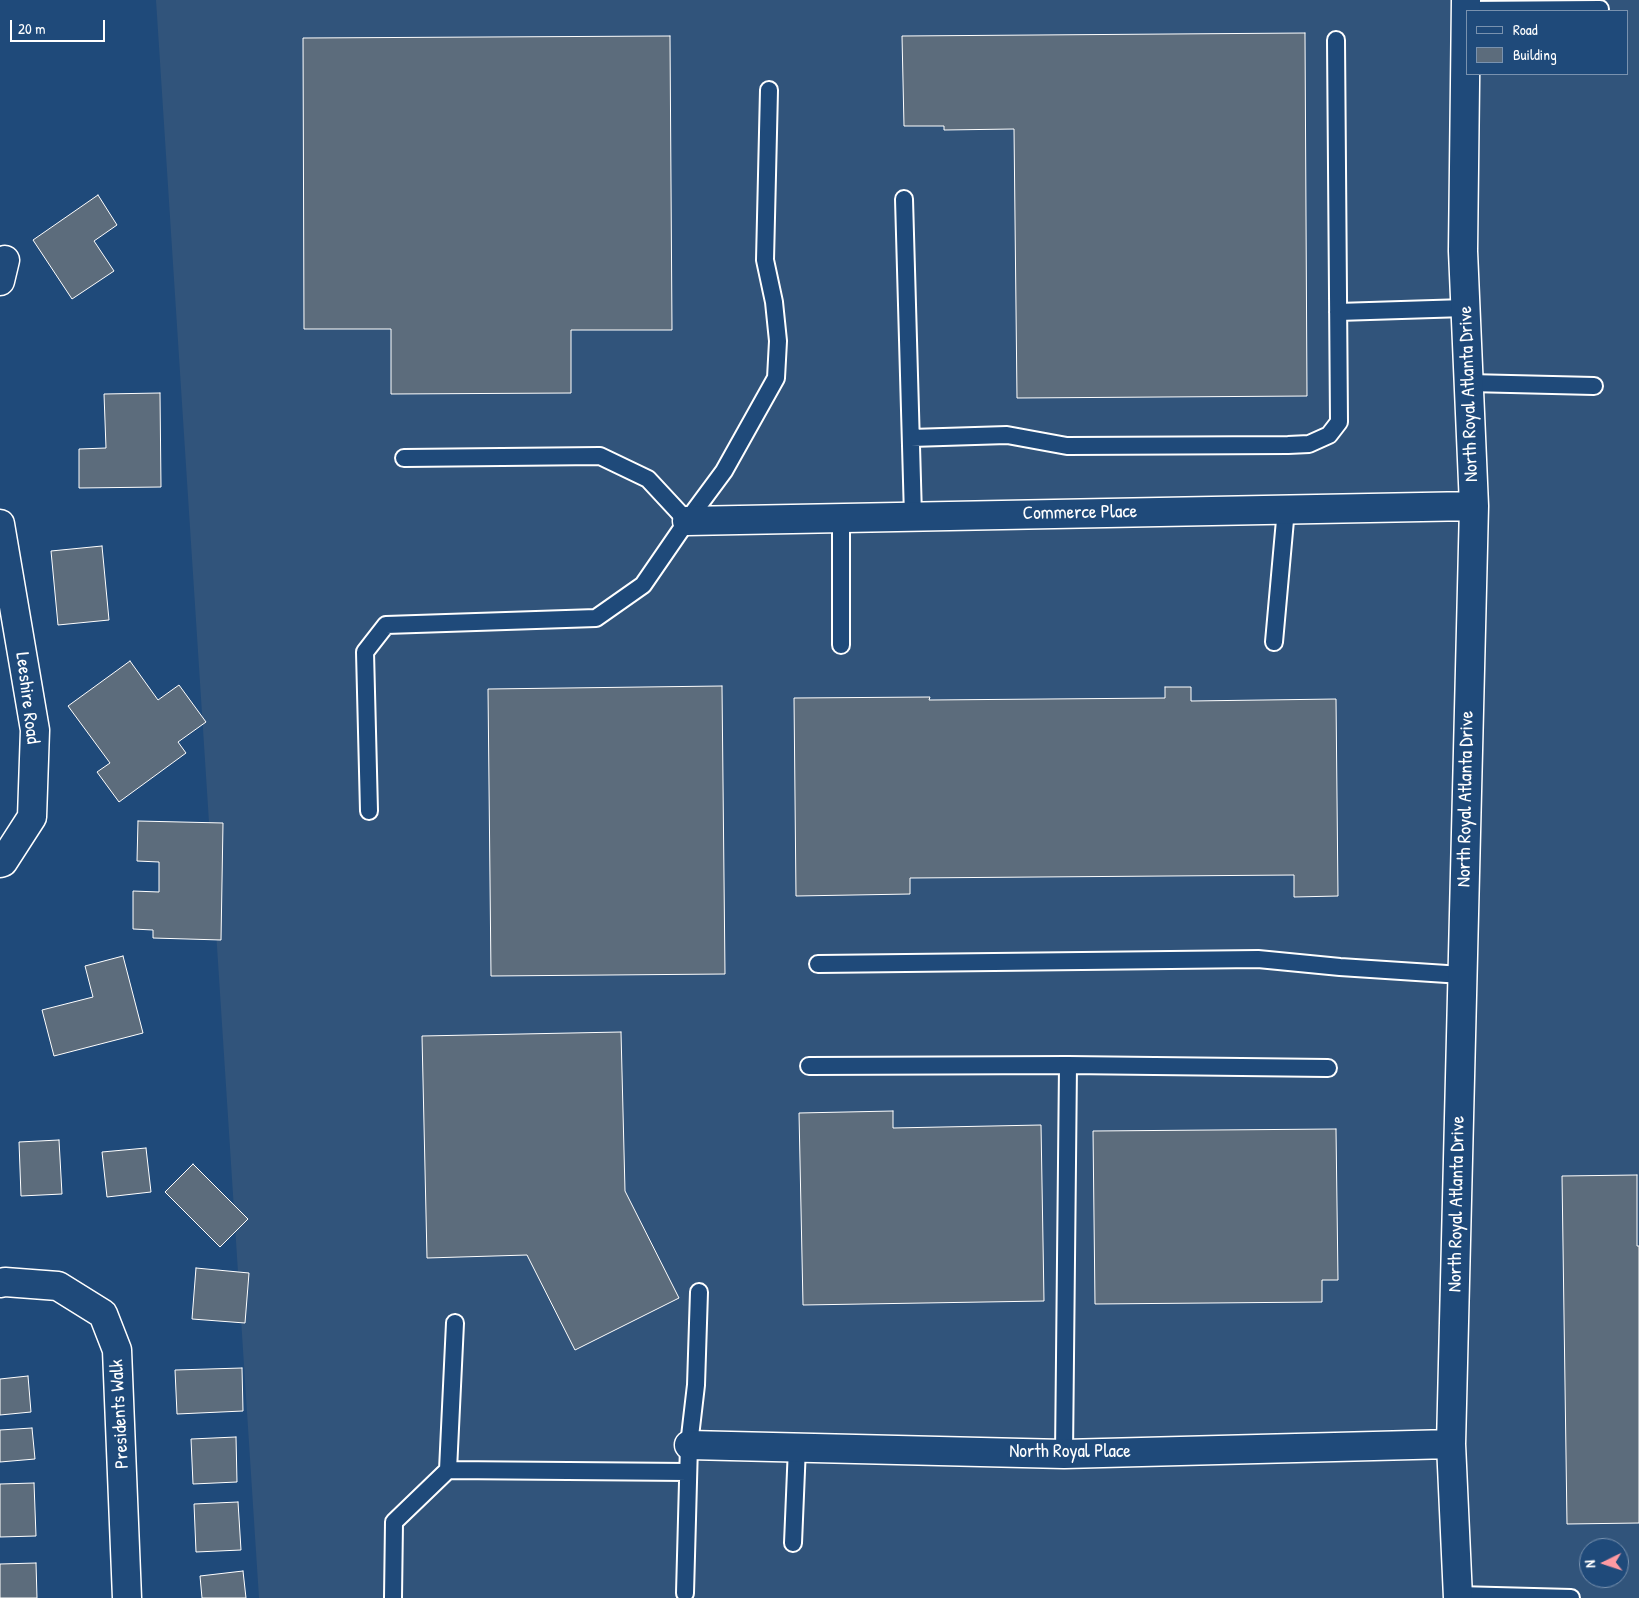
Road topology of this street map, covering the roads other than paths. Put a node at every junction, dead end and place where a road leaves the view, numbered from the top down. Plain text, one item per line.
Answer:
1 (1466, 5) edge
2 (1600, 9) dead end
3 (1336, 40) dead end
4 (769, 90) dead end
5 (904, 199) dead end
6 (1466, 308) junction
7 (1338, 312) junction
8 (1469, 383) junction
9 (1594, 386) dead end
10 (910, 438) junction
11 (404, 458) dead end
12 (1474, 506) junction
13 (1286, 510) junction
14 (913, 516) junction
15 (841, 518) junction
16 (687, 521) junction
17 (0, 524) edge
18 (1274, 642) dead end
19 (841, 645) dead end
20 (369, 811) dead end
21 (0, 863) edge
22 (818, 964) dead end
23 (1462, 975) junction
24 (1068, 1065) junction
25 (809, 1066) dead end
26 (1328, 1068) dead end
27 (0, 1283) edge
28 (699, 1292) dead end
29 (455, 1323) dead end
30 (1451, 1444) junction
31 (689, 1445) junction
32 (797, 1447) junction
33 (1064, 1454) junction
34 (448, 1470) junction
35 (688, 1472) junction
36 (793, 1543) dead end
37 (685, 1593) dead end
38 (1458, 1597) edge
39 (128, 1598) edge
40 (394, 1598) edge
41 (1571, 1598) edge

1 - 2 lane
1 - 6 street, North Royal Atlanta Drive
3 - 7 lane
4 - 16 lane
5 - 10 lane
6 - 7 lane
6 - 8 street, North Royal Atlanta Drive
7 - 10 lane
8 - 9 lane
8 - 12 street, North Royal Atlanta Drive
10 - 14 lane
11 - 16 lane
12 - 13 street, Commerce Place
12 - 23 street, North Royal Atlanta Drive
13 - 14 street, Commerce Place
13 - 18 lane
14 - 15 street, Commerce Place
15 - 16 street, Commerce Place
15 - 19 lane
16 - 20 lane
17 - 21 street, Leeshire Road
22 - 23 lane
23 - 30 street, North Royal Atlanta Drive
24 - 25 lane
24 - 26 lane
24 - 33 lane
27 - 39 street, Presidents Walk
28 - 31 lane
29 - 34 lane
30 - 33 street, North Royal Place
30 - 38 street, North Royal Atlanta Drive
31 - 32 street, North Royal Place
31 - 35 lane
32 - 33 street, North Royal Place
32 - 36 lane
34 - 35 lane
34 - 40 lane
35 - 37 lane
38 - 41 lane

